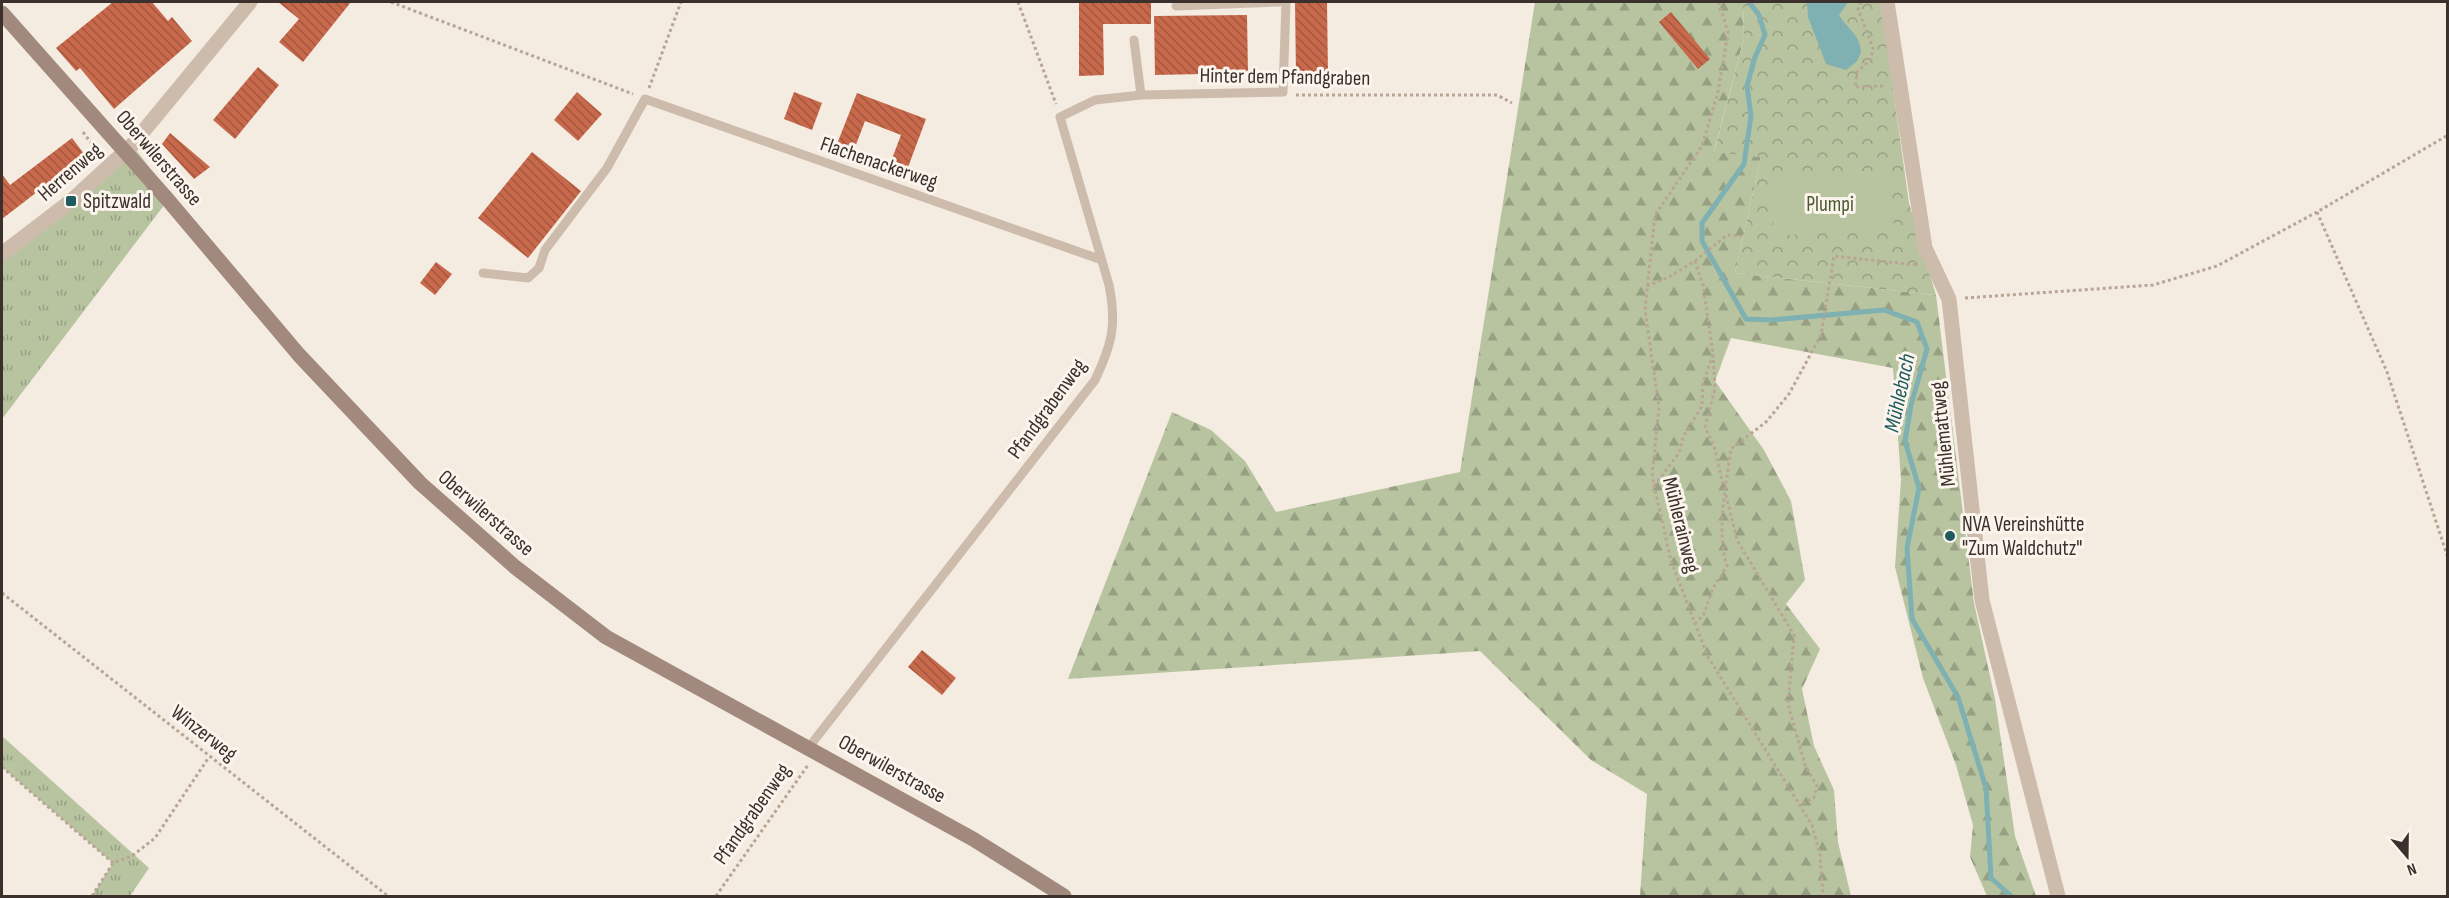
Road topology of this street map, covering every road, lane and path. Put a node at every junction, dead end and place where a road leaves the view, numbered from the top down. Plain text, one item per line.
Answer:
1 (250, 2) edge
2 (391, 2) edge
3 (681, 2) edge
4 (1018, 2) edge
5 (1280, 2) edge
6 (1286, 2) edge
7 (1719, 2) edge
8 (1861, 2) edge
9 (1887, 2) edge
10 (1176, 6) dead end
11 (2, 13) edge
12 (1134, 40) dead end
13 (1899, 85) junction
14 (1283, 92) junction
15 (1141, 95) junction
16 (645, 99) junction
17 (1512, 103) dead end
18 (1060, 117) junction
19 (82, 131) dead end
20 (2448, 135) edge
21 (126, 151) junction
22 (101, 174) junction
23 (2317, 212) junction
24 (1741, 236) dead end
25 (2, 254) edge
26 (1102, 260) junction
27 (1695, 261) junction
28 (1934, 267) junction
29 (483, 273) dead end
30 (1647, 286) junction
31 (1949, 299) junction
32 (1713, 354) junction
33 (1654, 486) junction
34 (1725, 492) junction
35 (2448, 558) edge
36 (2, 593) edge
37 (1695, 624) junction
38 (813, 749) junction
39 (209, 757) junction
40 (2, 767) edge
41 (1801, 804) junction
42 (113, 864) junction
43 (92, 897) edge
44 (388, 897) edge
45 (716, 897) edge
46 (1064, 897) edge
47 (1823, 897) edge
48 (2058, 897) edge

1 - 21 street, Herrenweg
2 - 16 path
3 - 16 path
4 - 18 path
5 - 10 lane
6 - 14 lane
7 - 30 path, Mühlerainweg
8 - 13 path
9 - 13 street, Mühlemattweg
11 - 21 street, Oberwilerstrasse
12 - 15 lane
13 - 28 street, Mühlemattweg
14 - 15 lane, Hinter dem Pfandgraben
14 - 17 path, Hinter dem Pfandgraben
15 - 18 lane, Hinter dem Pfandgraben
16 - 26 lane, Flachenackerweg
16 - 29 lane
18 - 26 lane, Pfandgrabenweg
19 - 22 path
20 - 23 path
21 - 22 street, Herrenweg
21 - 38 street, Oberwilerstrasse
22 - 25 street, Herrenweg
23 - 31 path
23 - 35 path
24 - 27 path
26 - 38 lane, Pfandgrabenweg
27 - 30 path
27 - 32 path
28 - 31 street, Mühlemattweg
28 - 34 path
30 - 33 path, Mühlerainweg
31 - 48 street, Mühlemattweg
32 - 33 path
32 - 34 path
33 - 37 path, Mühlerainweg
34 - 37 path
34 - 41 path
36 - 39 path, Winzerweg
37 - 41 path, Mühlerainweg
38 - 45 path, Pfandgrabenweg
38 - 46 street, Oberwilerstrasse
39 - 42 path
39 - 44 path, Winzerweg
40 - 42 path
41 - 47 path, Mühlerainweg
42 - 43 path

